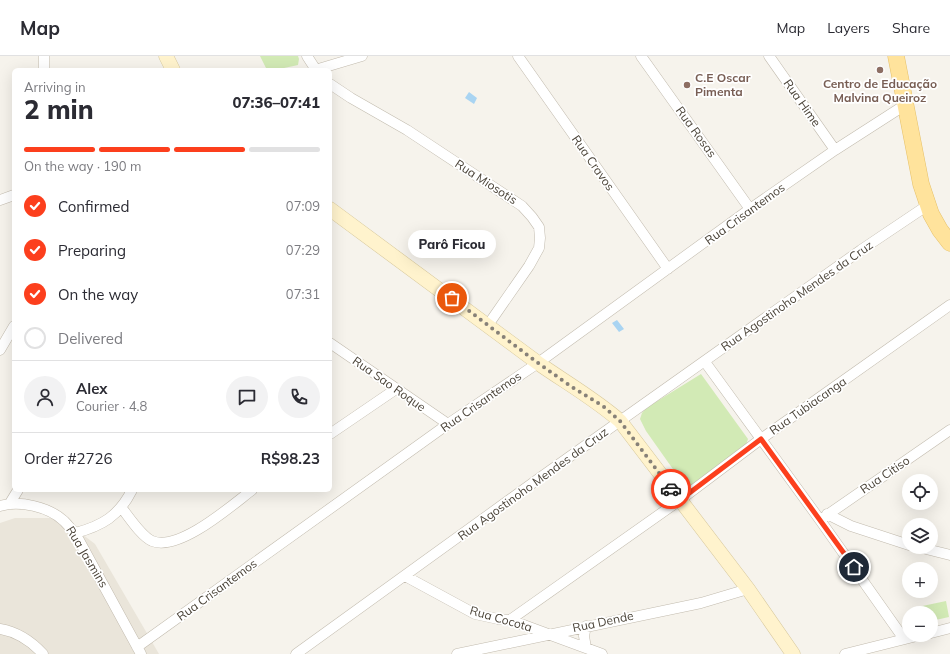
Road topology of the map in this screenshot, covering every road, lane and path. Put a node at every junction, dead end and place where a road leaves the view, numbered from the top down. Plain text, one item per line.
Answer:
1 (44, 56) edge
2 (166, 56) edge
3 (307, 56) edge
4 (362, 56) edge
5 (518, 56) edge
6 (641, 56) edge
7 (769, 56) edge
8 (896, 56) edge
9 (44, 68) edge
10 (172, 68) edge
11 (314, 68) edge
12 (322, 68) edge
13 (332, 85) edge
14 (905, 105) junction
15 (835, 150) junction
16 (12, 196) edge
17 (0, 200) edge
18 (928, 205) junction
19 (750, 209) junction
20 (332, 210) edge
21 (950, 243) edge
22 (668, 269) junction
23 (950, 305) edge
24 (488, 325) junction
25 (12, 329) edge
26 (332, 344) edge
27 (0, 350) edge
28 (705, 362) junction
29 (538, 363) junction
30 (396, 389) junction
31 (620, 421) junction
32 (448, 424) junction
33 (950, 430) edge
34 (332, 433) edge
35 (761, 439) junction
36 (16, 492) edge
37 (131, 492) edge
38 (249, 492) edge
39 (680, 500) junction
40 (5, 505) edge
41 (121, 507) junction
42 (824, 517) junction
43 (75, 533) junction
44 (902, 543) edge
45 (938, 552) edge
46 (950, 555) edge
47 (405, 576) junction
48 (748, 589) junction
49 (510, 620) junction
50 (586, 626) junction
51 (950, 628) edge
52 (0, 629) edge
53 (938, 631) edge
54 (548, 634) junction
55 (902, 636) edge
56 (902, 640) edge
57 (586, 648) junction
58 (139, 650) edge
59 (43, 654) edge
60 (296, 654) edge
61 (457, 654) edge
62 (602, 654) edge
63 (793, 654) edge
64 (846, 654) edge

1 - 9 street
2 - 10 street
3 - 11 street
4 - 12 street
5 - 22 street, Rua Cravos
6 - 19 street, Rua Rosas
7 - 15 street, Rua Hime
8 - 14 main road
13 - 24 street, Rua Miosotis
14 - 15 street, Rua Crisantemos
14 - 18 main road
15 - 19 street, Rua Crisantemos
16 - 17 street
18 - 21 main road
18 - 28 street, Rua Agostinoho Mendes da Cruz
19 - 22 street, Rua Crisantemos
20 - 24 street
22 - 29 street, Rua Crisantemos
23 - 35 street, Rua Tubiacanga
24 - 29 street
25 - 27 street
26 - 30 street, Rua Sao Roque
28 - 31 street, Rua Agostinoho Mendes da Cruz
28 - 35 street
29 - 31 street
29 - 32 street, Rua Crisantemos
30 - 32 street, Rua Sao Roque
30 - 34 street
31 - 39 street
31 - 47 street, Rua Agostinoho Mendes da Cruz
32 - 58 street, Rua Crisantemos
33 - 42 street, Rua Citiso
35 - 39 street, Rua Tubiacanga
35 - 42 street
36 - 40 street
37 - 41 street
38 - 41 street
39 - 48 street
39 - 49 street, Rua Tubiacanga
40 - 43 street, Rua Jasmins
41 - 43 street
42 - 44 street
42 - 55 street
43 - 58 street, Rua Jasmins
45 - 46 street
47 - 49 street, Rua Cocota
47 - 60 street, Rua Agostinoho Mendes da Cruz
48 - 50 street, Rua Dende
48 - 63 street
49 - 54 street, Rua Cocota
50 - 54 street, Rua Dende
50 - 57 street
51 - 53 street
52 - 59 street
54 - 57 street, Rua Cocota
54 - 61 street, Rua Dende
56 - 64 street
57 - 62 street, Rua Cocota

